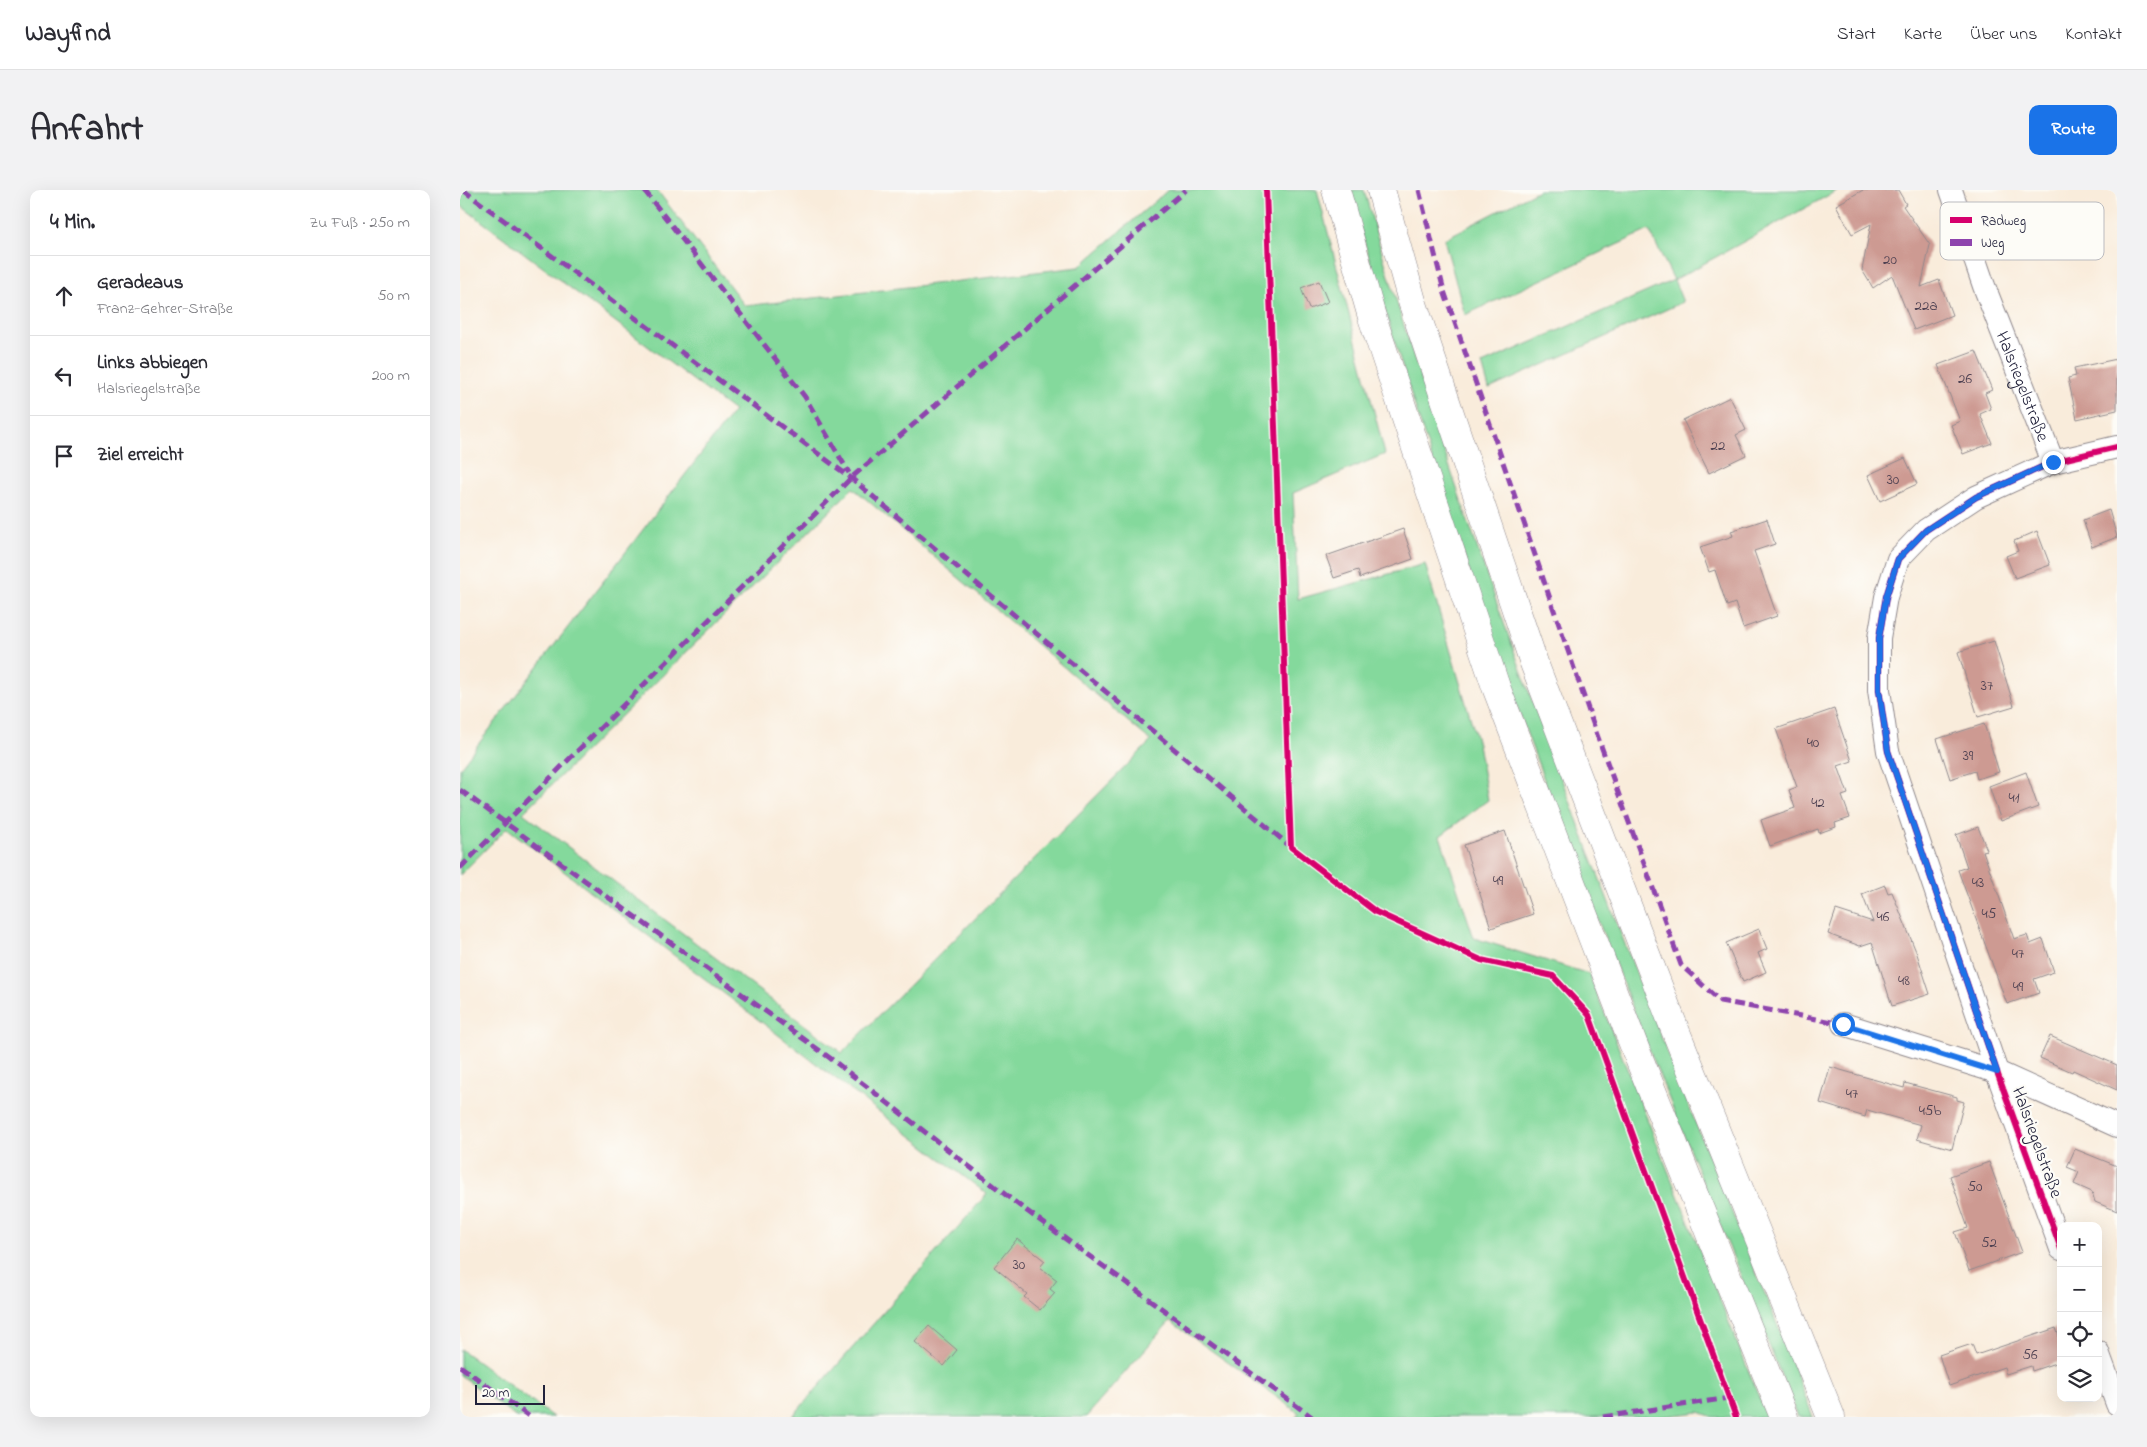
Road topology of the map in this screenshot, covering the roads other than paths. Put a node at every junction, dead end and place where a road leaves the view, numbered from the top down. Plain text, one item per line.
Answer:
1 (1336, 190) edge
2 (1381, 190) edge
3 (1951, 190) edge
4 (1955, 202) edge
5 (1975, 260) edge
6 (2117, 447) edge
7 (2053, 462) junction
8 (1843, 1024) dead end
9 (1997, 1072) junction
10 (2117, 1126) edge
11 (2057, 1238) edge
12 (2100, 1357) edge
13 (2117, 1404) edge
14 (1784, 1417) edge
15 (1831, 1417) edge

1 - 14 main road
2 - 15 main road
3 - 4 street, Halsriegelstraße
5 - 7 street, Halsriegelstraße
6 - 7 street
7 - 9 street, Halsriegelstraße
8 - 9 street
9 - 10 street
9 - 11 street, Halsriegelstraße
12 - 13 street

